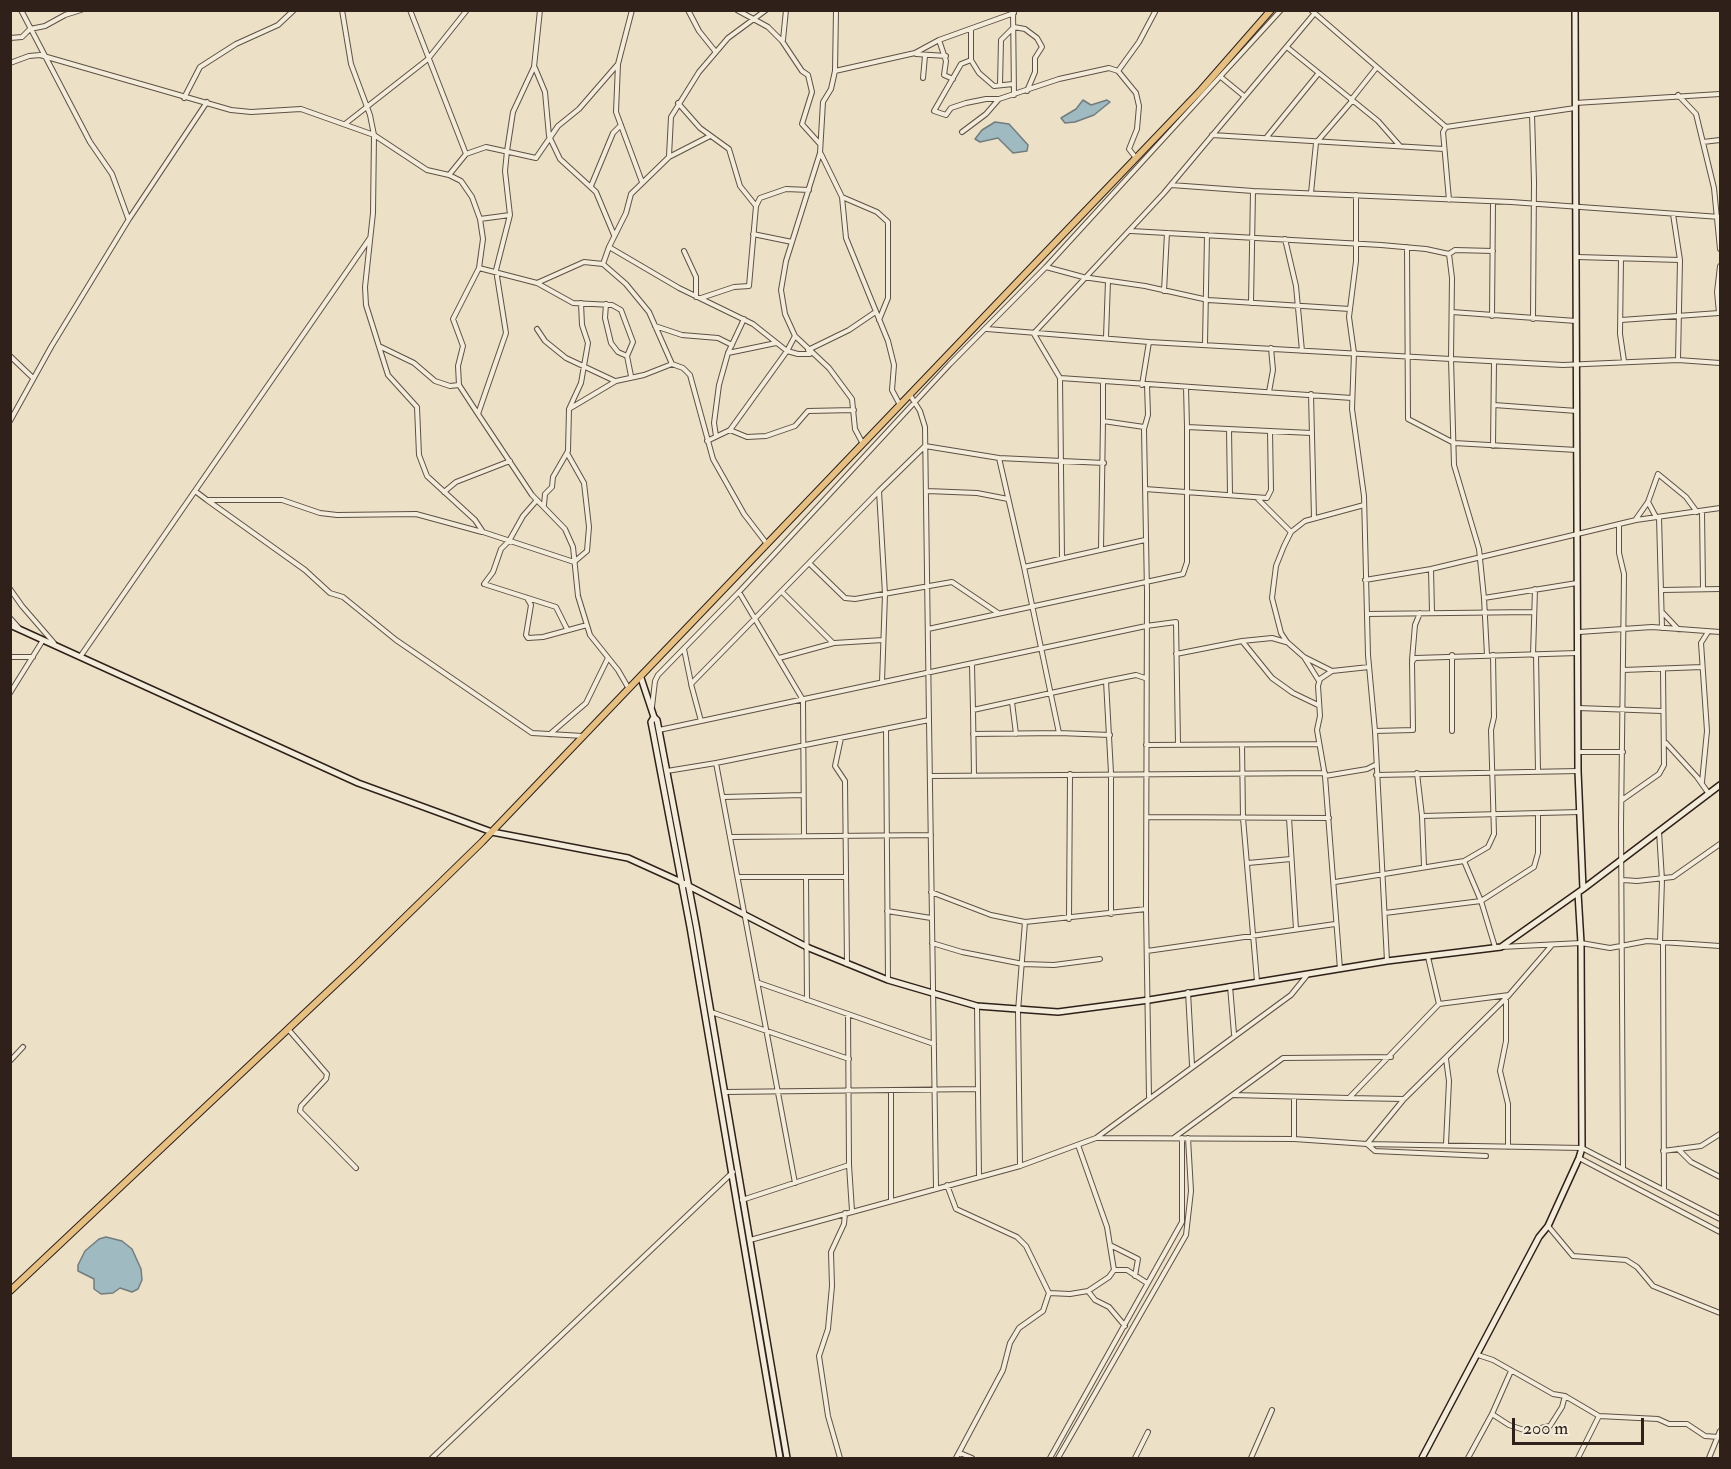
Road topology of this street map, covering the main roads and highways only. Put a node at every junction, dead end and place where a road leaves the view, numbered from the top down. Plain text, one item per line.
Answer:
1 (1270, 10) edge
2 (10, 1291) edge

1 - 2 main road

